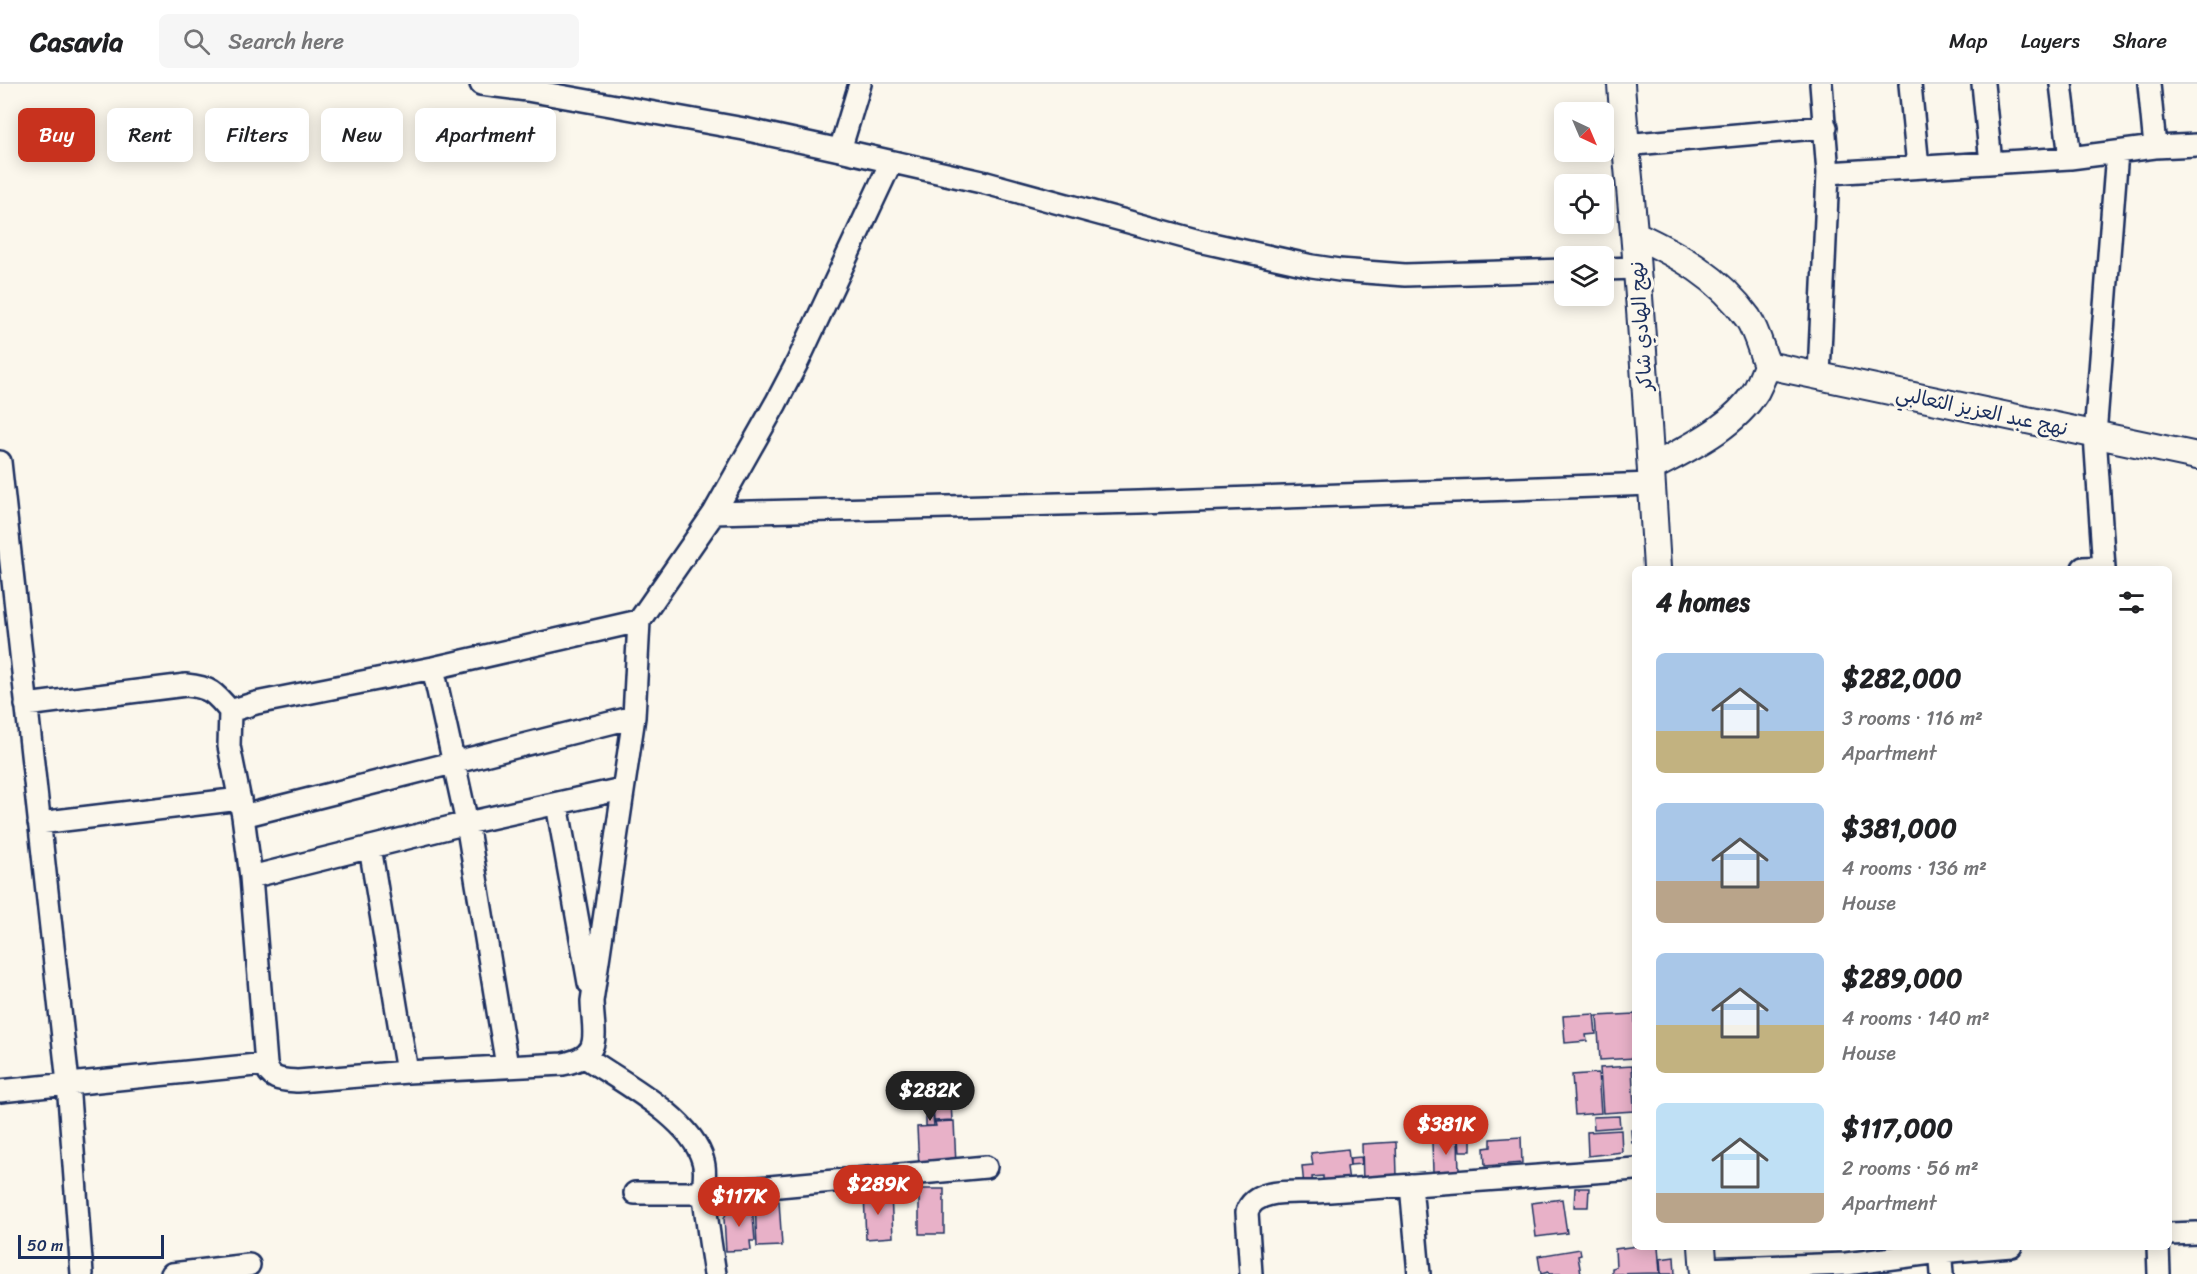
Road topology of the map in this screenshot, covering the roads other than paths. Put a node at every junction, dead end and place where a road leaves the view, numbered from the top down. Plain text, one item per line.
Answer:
1 (481, 84) edge
2 (860, 84) edge
3 (1622, 84) edge
4 (1821, 84) edge
5 (1910, 84) edge
6 (1983, 84) edge
7 (2061, 84) edge
8 (2149, 84) edge
9 (526, 87) edge
10 (1826, 127) junction
11 (1624, 145) junction
12 (2197, 145) edge
13 (2155, 147) junction
14 (840, 150) junction
15 (2118, 152) junction
16 (2070, 158) junction
17 (891, 162) junction
18 (1992, 163) junction
19 (1918, 167) junction
20 (1828, 173) junction
21 (1634, 234) junction
22 (1637, 268) junction
23 (1614, 269) edge
24 (1554, 270) edge
25 (1767, 365) junction
26 (1819, 375) junction
27 (2095, 435) junction
28 (2197, 456) edge
29 (0, 462) edge
30 (1652, 476) junction
31 (714, 513) junction
32 (1657, 566) edge
33 (2097, 566) edge
34 (639, 621) junction
35 (433, 668) junction
36 (26, 705) junction
37 (230, 711) junction
38 (634, 717) junction
39 (454, 764) junction
40 (622, 789) junction
41 (556, 804) junction
42 (241, 807) junction
43 (39, 823) junction
44 (467, 823) junction
45 (370, 847) junction
46 (251, 877) junction
47 (592, 1001) junction
48 (585, 1057) junction
49 (266, 1064) junction
50 (507, 1066) junction
51 (407, 1072) junction
52 (68, 1083) junction
53 (0, 1091) edge
54 (986, 1167) dead end
55 (1632, 1169) edge
56 (1411, 1185) junction
57 (635, 1193) dead end
58 (703, 1193) junction
59 (2197, 1233) edge
60 (2172, 1234) edge
61 (1932, 1250) edge
62 (1940, 1250) edge
63 (2158, 1250) edge
64 (1846, 1261) edge
65 (1703, 1263) edge
66 (249, 1265) dead end
67 (82, 1274) edge
68 (172, 1274) edge
69 (715, 1274) edge
70 (1251, 1274) edge
71 (1419, 1274) edge
72 (1942, 1274) edge
73 (2159, 1274) edge

1 - 9 street
2 - 14 street
3 - 11 street, نهج الهادي شاكر
4 - 10 street
5 - 19 street
6 - 18 street
7 - 16 street
8 - 13 street
9 - 14 street
10 - 11 street
10 - 20 street
11 - 21 street, نهج الهادي شاكر
12 - 13 street
13 - 15 street
14 - 17 street
15 - 16 street
15 - 27 street
16 - 18 street
17 - 24 street
17 - 31 street
18 - 19 street
19 - 20 street
20 - 26 street
21 - 22 street, نهج الهادي شاكر
21 - 25 street
22 - 23 street
22 - 30 street, نهج الهادي شاكر
25 - 26 street, نهج عبد العزيز الثعالبي
25 - 30 street
26 - 27 street, نهج عبد العزيز الثعالبي
27 - 28 street, نهج عبد العزيز الثعالبي
27 - 33 street
29 - 36 street
30 - 31 street
30 - 32 street, نهج الهادي شاكر
31 - 34 street
34 - 35 street
34 - 38 street
35 - 37 street
35 - 39 street
36 - 37 street
36 - 43 street
37 - 42 street
38 - 39 street
38 - 40 street
39 - 42 street
39 - 44 street
40 - 41 street
40 - 47 street
41 - 44 street
41 - 47 street
42 - 43 street
42 - 46 street
43 - 52 street
44 - 45 street
44 - 50 street
45 - 46 street
45 - 51 street
46 - 49 street
47 - 48 street
48 - 50 street
48 - 58 street
49 - 51 street
49 - 52 street
50 - 51 street
52 - 53 street
52 - 67 street
54 - 58 street
55 - 56 street
56 - 70 street
56 - 71 street
57 - 58 street
58 - 69 street
59 - 60 street
61 - 64 street
62 - 72 street
63 - 73 street
64 - 65 street
66 - 68 street

